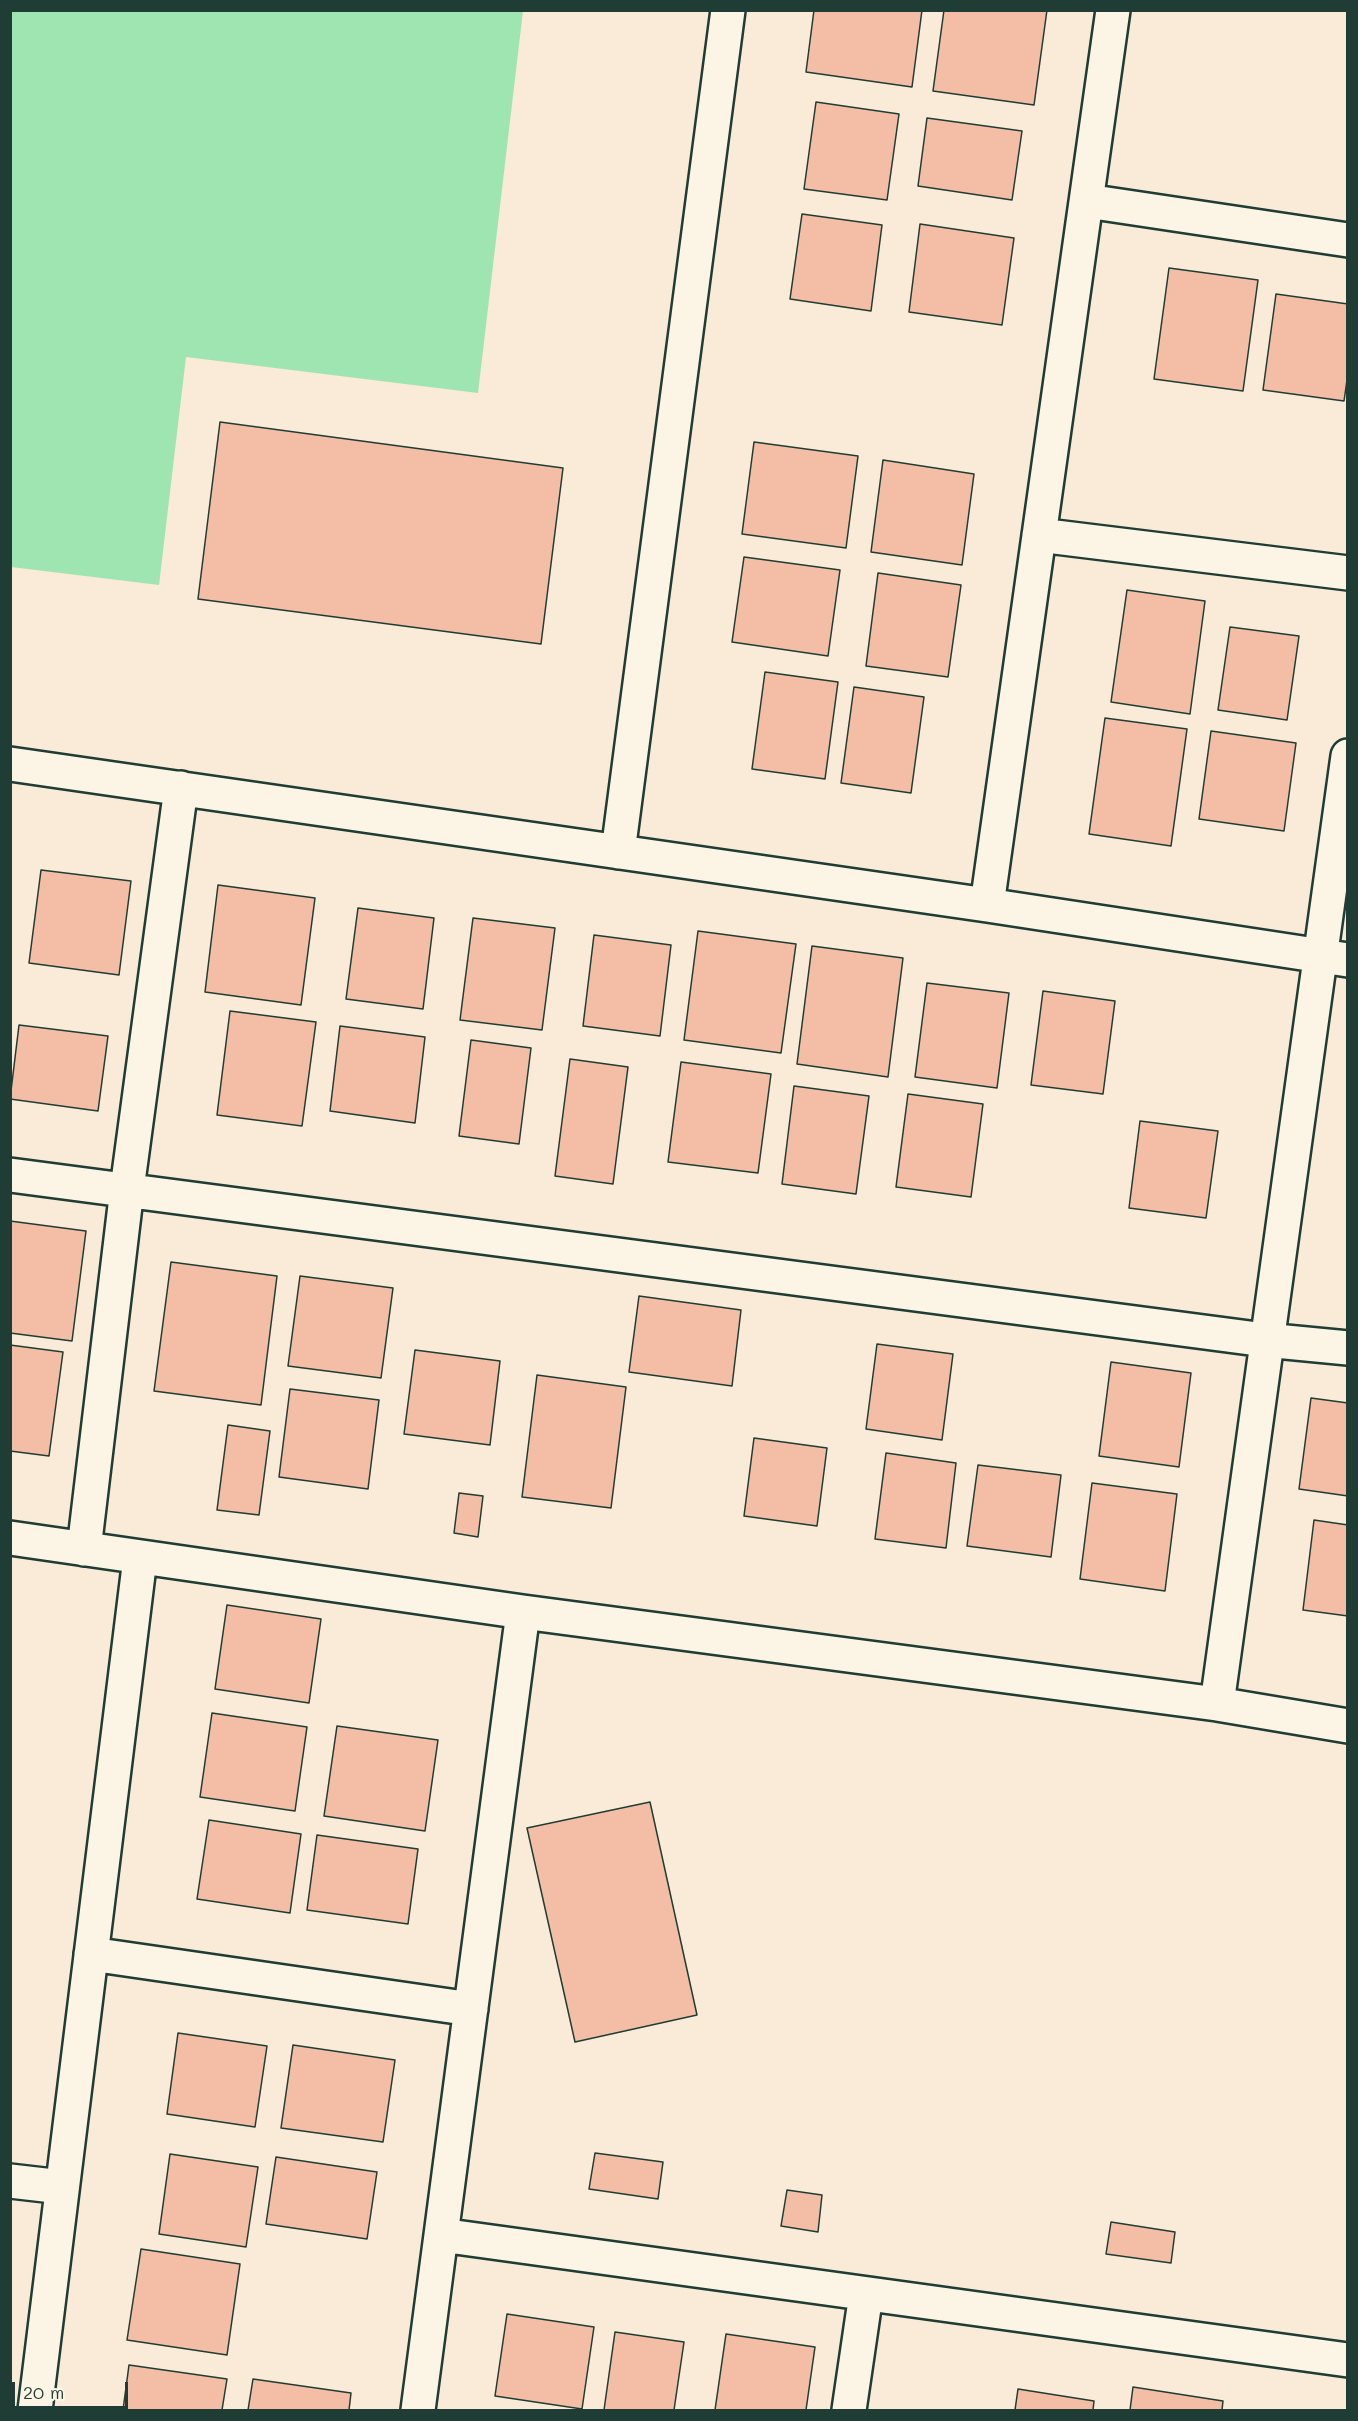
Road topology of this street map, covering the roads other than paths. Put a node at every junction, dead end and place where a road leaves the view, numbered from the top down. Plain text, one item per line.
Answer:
1 (728, 10) edge
2 (1113, 10) edge
3 (1087, 201) junction
4 (1347, 240) edge
5 (1040, 535) junction
6 (1347, 573) edge
7 (1347, 756) edge
8 (10, 764) edge
9 (181, 788) junction
10 (618, 852) junction
11 (987, 905) junction
12 (1334, 958) edge
13 (10, 1175) edge
14 (127, 1190) junction
15 (1265, 1340) junction
16 (1347, 1348) edge
17 (10, 1538) edge
18 (84, 1549) junction
19 (140, 1557) junction
20 (523, 1612) junction
21 (1217, 1704) junction
22 (1347, 1726) edge
23 (91, 1954) junction
24 (471, 2009) junction
25 (10, 2181) edge
26 (62, 2187) junction
27 (441, 2235) junction
28 (866, 2294) junction
29 (1347, 2360) edge
30 (35, 2410) edge
31 (418, 2410) edge
32 (849, 2410) edge

1 - 10 street
2 - 3 street
3 - 4 street
3 - 5 street
5 - 6 street
5 - 11 street
7 - 12 street
8 - 9 street
9 - 10 street
9 - 14 street
10 - 11 street
11 - 12 street
12 - 15 street
13 - 14 street
14 - 15 street
14 - 18 street
15 - 16 street
15 - 21 street
17 - 18 street
18 - 19 street
19 - 20 street
19 - 23 street
20 - 21 street
20 - 24 street
21 - 22 street
23 - 24 street
23 - 26 street
24 - 27 street
25 - 26 street
26 - 30 street
27 - 28 street
27 - 31 street
28 - 29 street
28 - 32 street

